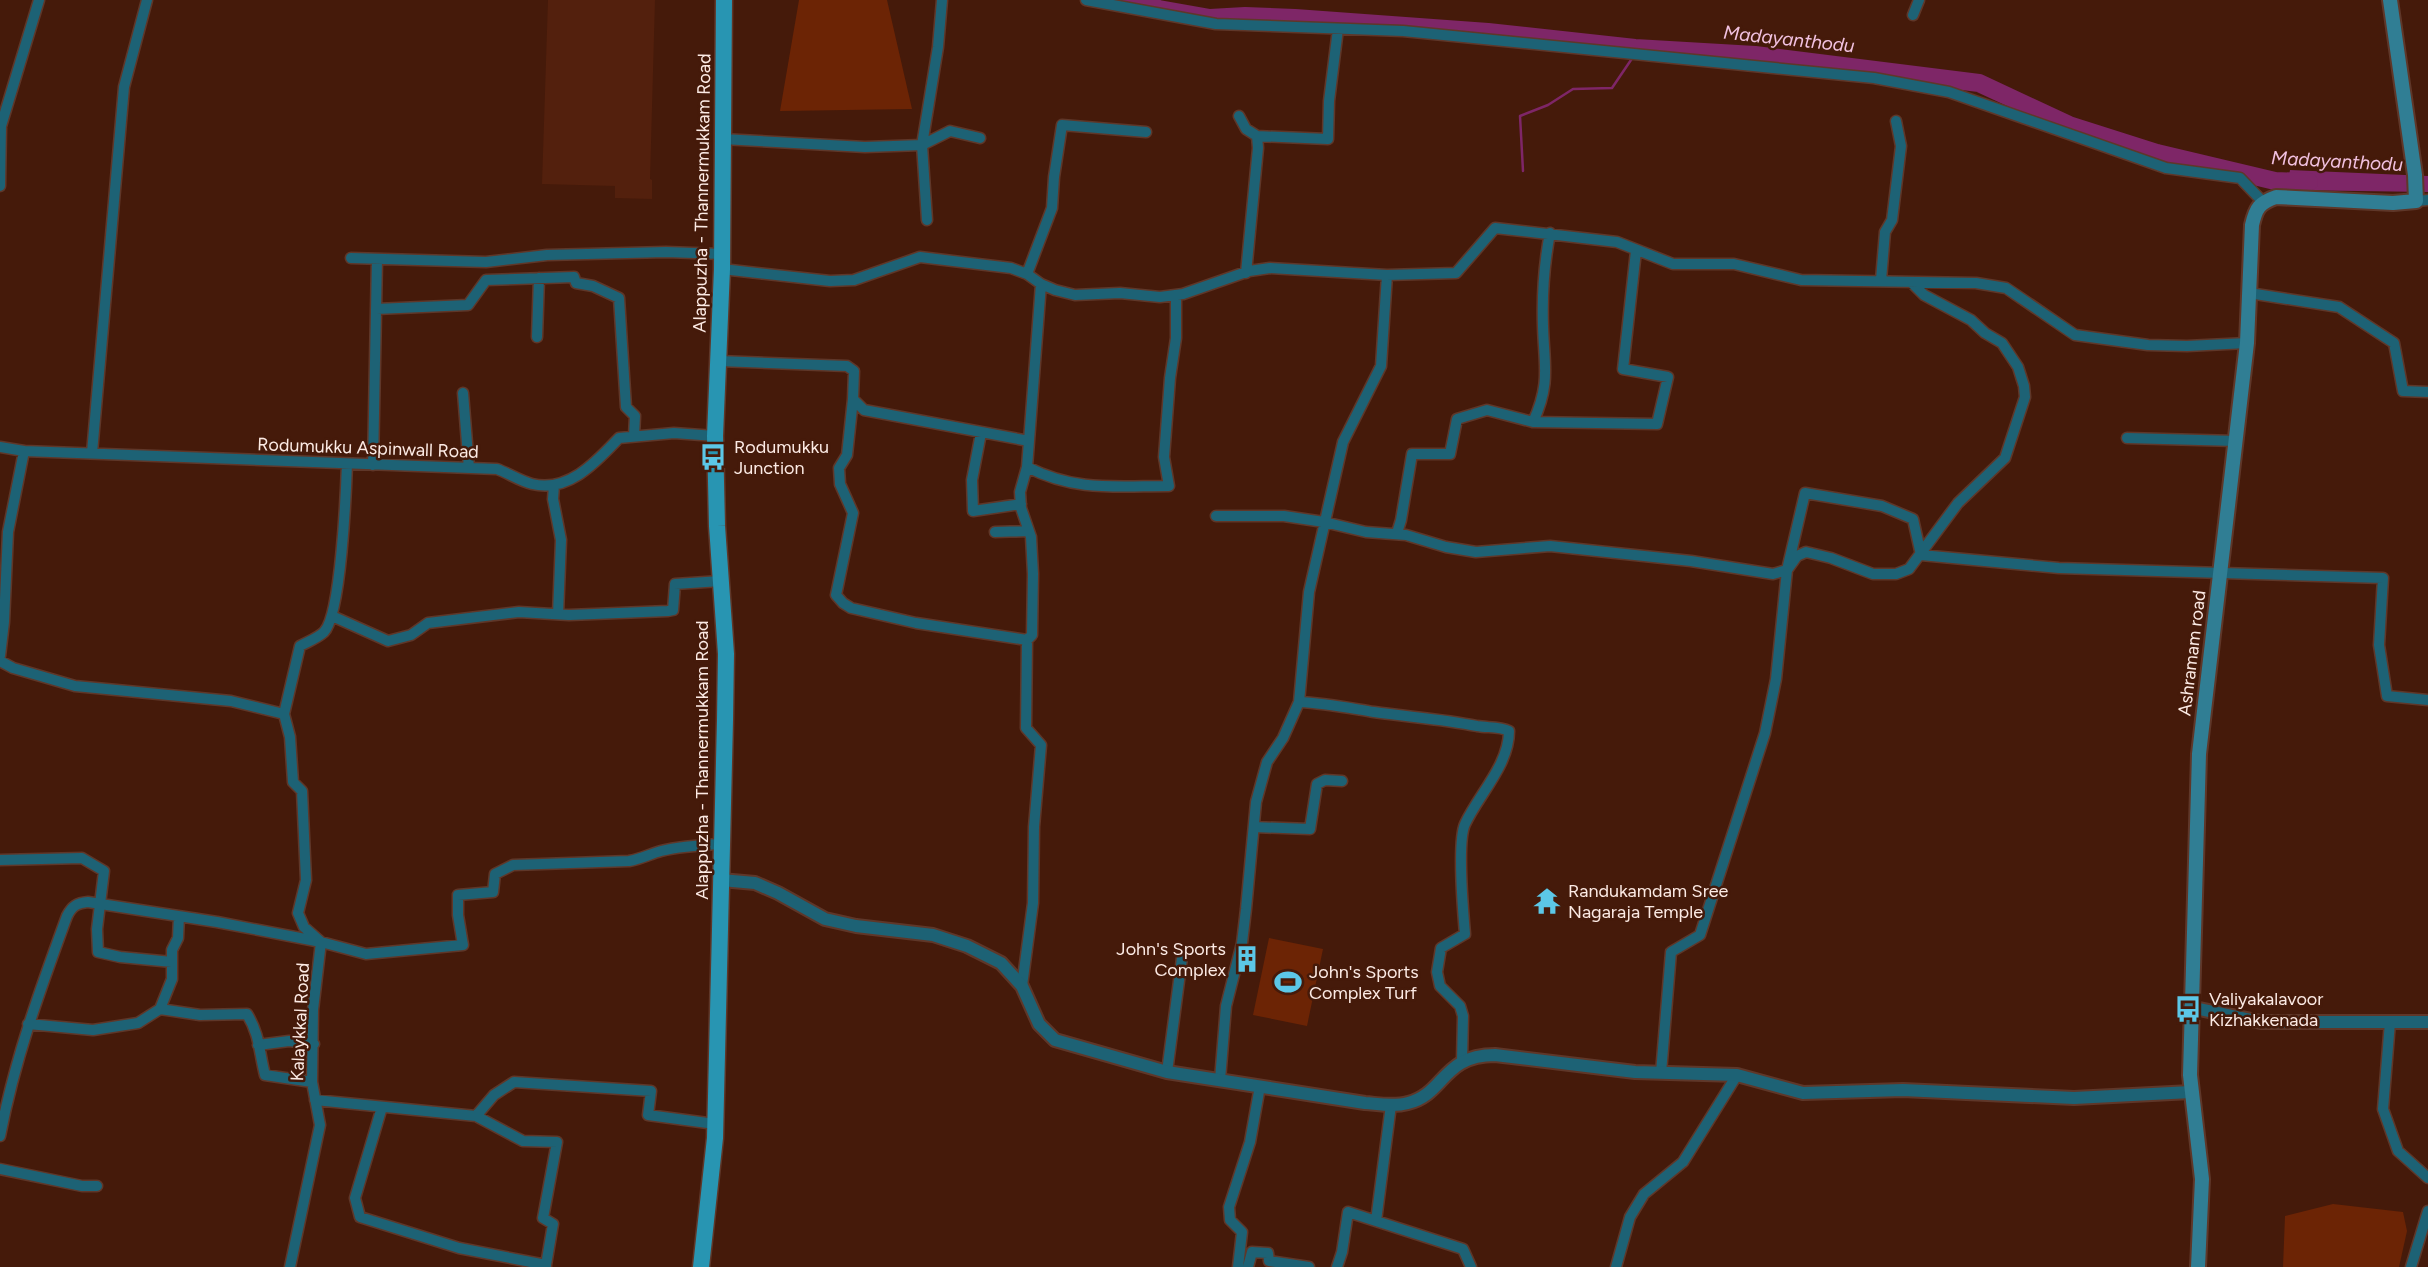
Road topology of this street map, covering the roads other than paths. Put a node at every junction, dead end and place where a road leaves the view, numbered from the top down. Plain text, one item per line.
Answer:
1 (39, 0) edge
2 (147, 0) edge
3 (724, 0) edge
4 (942, 0) edge
5 (1086, 0) edge
6 (1919, 0) edge
7 (2390, 0) edge
8 (1913, 15) dead end
9 (1338, 29) junction
10 (1239, 116) dead end
11 (1896, 121) dead end
12 (1, 126) edge
13 (1146, 132) dead end
14 (1257, 136) junction
15 (980, 138) dead end
16 (722, 139) junction
17 (922, 145) junction
18 (2421, 174) edge
19 (0, 186) edge
20 (2422, 200) edge
21 (2263, 202) junction
22 (928, 220) dead end
23 (1550, 233) junction
24 (1636, 251) junction
25 (351, 258) dead end
26 (377, 259) junction
27 (722, 262) junction
28 (1246, 273) junction
29 (1027, 274) junction
30 (1387, 275) junction
31 (539, 278) junction
32 (1881, 280) junction
33 (1911, 282) junction
34 (1041, 284) junction
35 (2249, 293) junction
36 (1176, 295) junction
37 (376, 309) junction
38 (537, 337) dead end
39 (2247, 343) junction
40 (719, 361) junction
41 (2428, 392) edge
42 (463, 393) dead end
43 (853, 399) junction
44 (1533, 422) junction
45 (981, 433) junction
46 (634, 436) junction
47 (715, 436) junction
48 (2127, 438) dead end
49 (1029, 441) junction
50 (2236, 441) junction
51 (0, 447) edge
52 (24, 451) junction
53 (92, 453) junction
54 (347, 464) junction
55 (373, 465) junction
56 (1027, 467) junction
57 (469, 468) junction
58 (554, 485) junction
59 (1021, 504) junction
60 (1216, 516) dead end
61 (1324, 522) junction
62 (1029, 531) junction
63 (995, 532) dead end
64 (1396, 533) junction
65 (1921, 555) junction
66 (1787, 570) junction
67 (2220, 575) junction
68 (721, 582) junction
69 (558, 614) junction
70 (332, 615) junction
71 (1027, 640) junction
72 (0, 656) edge
73 (0, 661) edge
74 (2428, 700) edge
75 (1299, 702) junction
76 (284, 714) junction
77 (1342, 781) dead end
78 (1254, 827) junction
79 (722, 844) junction
80 (0, 860) edge
81 (721, 880) junction
82 (101, 904) junction
83 (179, 916) junction
84 (321, 942) junction
85 (1182, 958) dead end
86 (172, 962) junction
87 (1022, 986) junction
88 (2190, 1007) junction
89 (160, 1009) junction
90 (2390, 1022) junction
91 (2428, 1022) edge
92 (28, 1024) junction
93 (314, 1044) junction
94 (258, 1045) junction
95 (1462, 1061) junction
96 (1167, 1072) junction
97 (1661, 1073) junction
98 (1737, 1075) junction
99 (1220, 1080) junction
100 (312, 1082) junction
101 (1260, 1086) junction
102 (2191, 1092) junction
103 (315, 1100) junction
104 (1391, 1105) junction
105 (382, 1107) junction
106 (476, 1116) junction
107 (715, 1124) junction
108 (0, 1136) edge
109 (0, 1169) edge
110 (2428, 1178) edge
111 (97, 1186) dead end
112 (2428, 1211) edge
113 (1376, 1222) junction
114 (546, 1266) edge
115 (290, 1267) edge
116 (701, 1267) edge
117 (1238, 1267) edge
118 (1248, 1267) edge
119 (1309, 1267) edge
120 (1337, 1267) edge
121 (1471, 1267) edge
122 (1616, 1267) edge
123 (2198, 1267) edge
124 (2411, 1267) edge

1 - 12 street
2 - 53 street
3 - 16 main road, Alappuzha - Thannermukkam Road
4 - 17 street
5 - 9 street
6 - 8 street
7 - 18 main road
9 - 14 street
9 - 21 street
10 - 14 street
11 - 32 street
12 - 19 street
13 - 29 street
14 - 28 street
15 - 17 street
16 - 17 street
16 - 27 main road, Alappuzha - Thannermukkam Road
17 - 22 street
18 - 20 main road
20 - 21 main road
21 - 35 main road, Ashramam road
23 - 24 street
23 - 30 street
23 - 44 street
24 - 32 street
24 - 44 street
25 - 26 street
26 - 27 street
26 - 37 street
27 - 29 street
27 - 40 main road, Alappuzha - Thannermukkam Road
28 - 30 street
28 - 36 street
29 - 34 street
30 - 61 street
31 - 37 street
31 - 38 street
31 - 46 street
32 - 33 street
33 - 39 street
33 - 65 street
34 - 36 street
34 - 49 street
35 - 39 main road, Ashramam road
35 - 41 street
36 - 56 street
37 - 55 street
39 - 50 main road, Ashramam road
40 - 43 street
40 - 47 main road, Alappuzha - Thannermukkam Road
42 - 57 street
43 - 45 street
43 - 71 street
44 - 64 street
45 - 49 street
45 - 59 street
46 - 47 street
46 - 58 street
47 - 68 main road, Alappuzha - Thannermukkam Road
48 - 50 street
49 - 56 street
50 - 67 main road, Ashramam road
51 - 52 street, Rodumukku Aspinwall Road
52 - 53 street, Rodumukku Aspinwall Road
52 - 72 street
53 - 54 street, Rodumukku Aspinwall Road
54 - 55 street, Rodumukku Aspinwall Road
54 - 70 street
55 - 57 street, Rodumukku Aspinwall Road
56 - 59 street
57 - 58 street, Rodumukku Aspinwall Road
58 - 69 street
59 - 62 street
60 - 61 street
61 - 64 street
61 - 75 street
62 - 63 street
62 - 71 street
64 - 66 street
65 - 66 street
65 - 66 street
65 - 67 street
66 - 97 street
67 - 74 street
67 - 88 main road, Ashramam road
68 - 69 street
68 - 79 main road, Alappuzha - Thannermukkam Road
69 - 70 street
70 - 76 street
71 - 87 street
73 - 76 street
75 - 78 street
75 - 95 street
76 - 84 street
77 - 78 street
78 - 99 street
79 - 81 main road, Alappuzha - Thannermukkam Road
79 - 84 street
80 - 82 street
81 - 87 street
81 - 107 main road, Alappuzha - Thannermukkam Road
82 - 83 street
82 - 86 street
82 - 92 street
83 - 84 street
83 - 86 street
84 - 93 street, Kalaykkal Road
85 - 96 street
86 - 89 street
87 - 96 street
88 - 90 street
88 - 102 main road, Ashramam road
89 - 92 street
89 - 94 street
90 - 91 street
90 - 110 street
92 - 108 street
93 - 94 street
93 - 100 street, Kalaykkal Road
94 - 100 street
95 - 97 street
95 - 104 street
96 - 99 street
97 - 98 street
98 - 102 street
98 - 122 street
99 - 101 street
100 - 103 street, Kalaykkal Road
101 - 104 street
101 - 117 street
102 - 123 main road, Ashramam road
103 - 105 street
103 - 115 street, Kalaykkal Road
104 - 113 street
105 - 106 street
105 - 114 street
106 - 107 street
106 - 114 street
107 - 116 main road, Alappuzha - Thannermukkam Road
109 - 111 street
112 - 124 street
113 - 120 street
113 - 121 street
118 - 119 street

